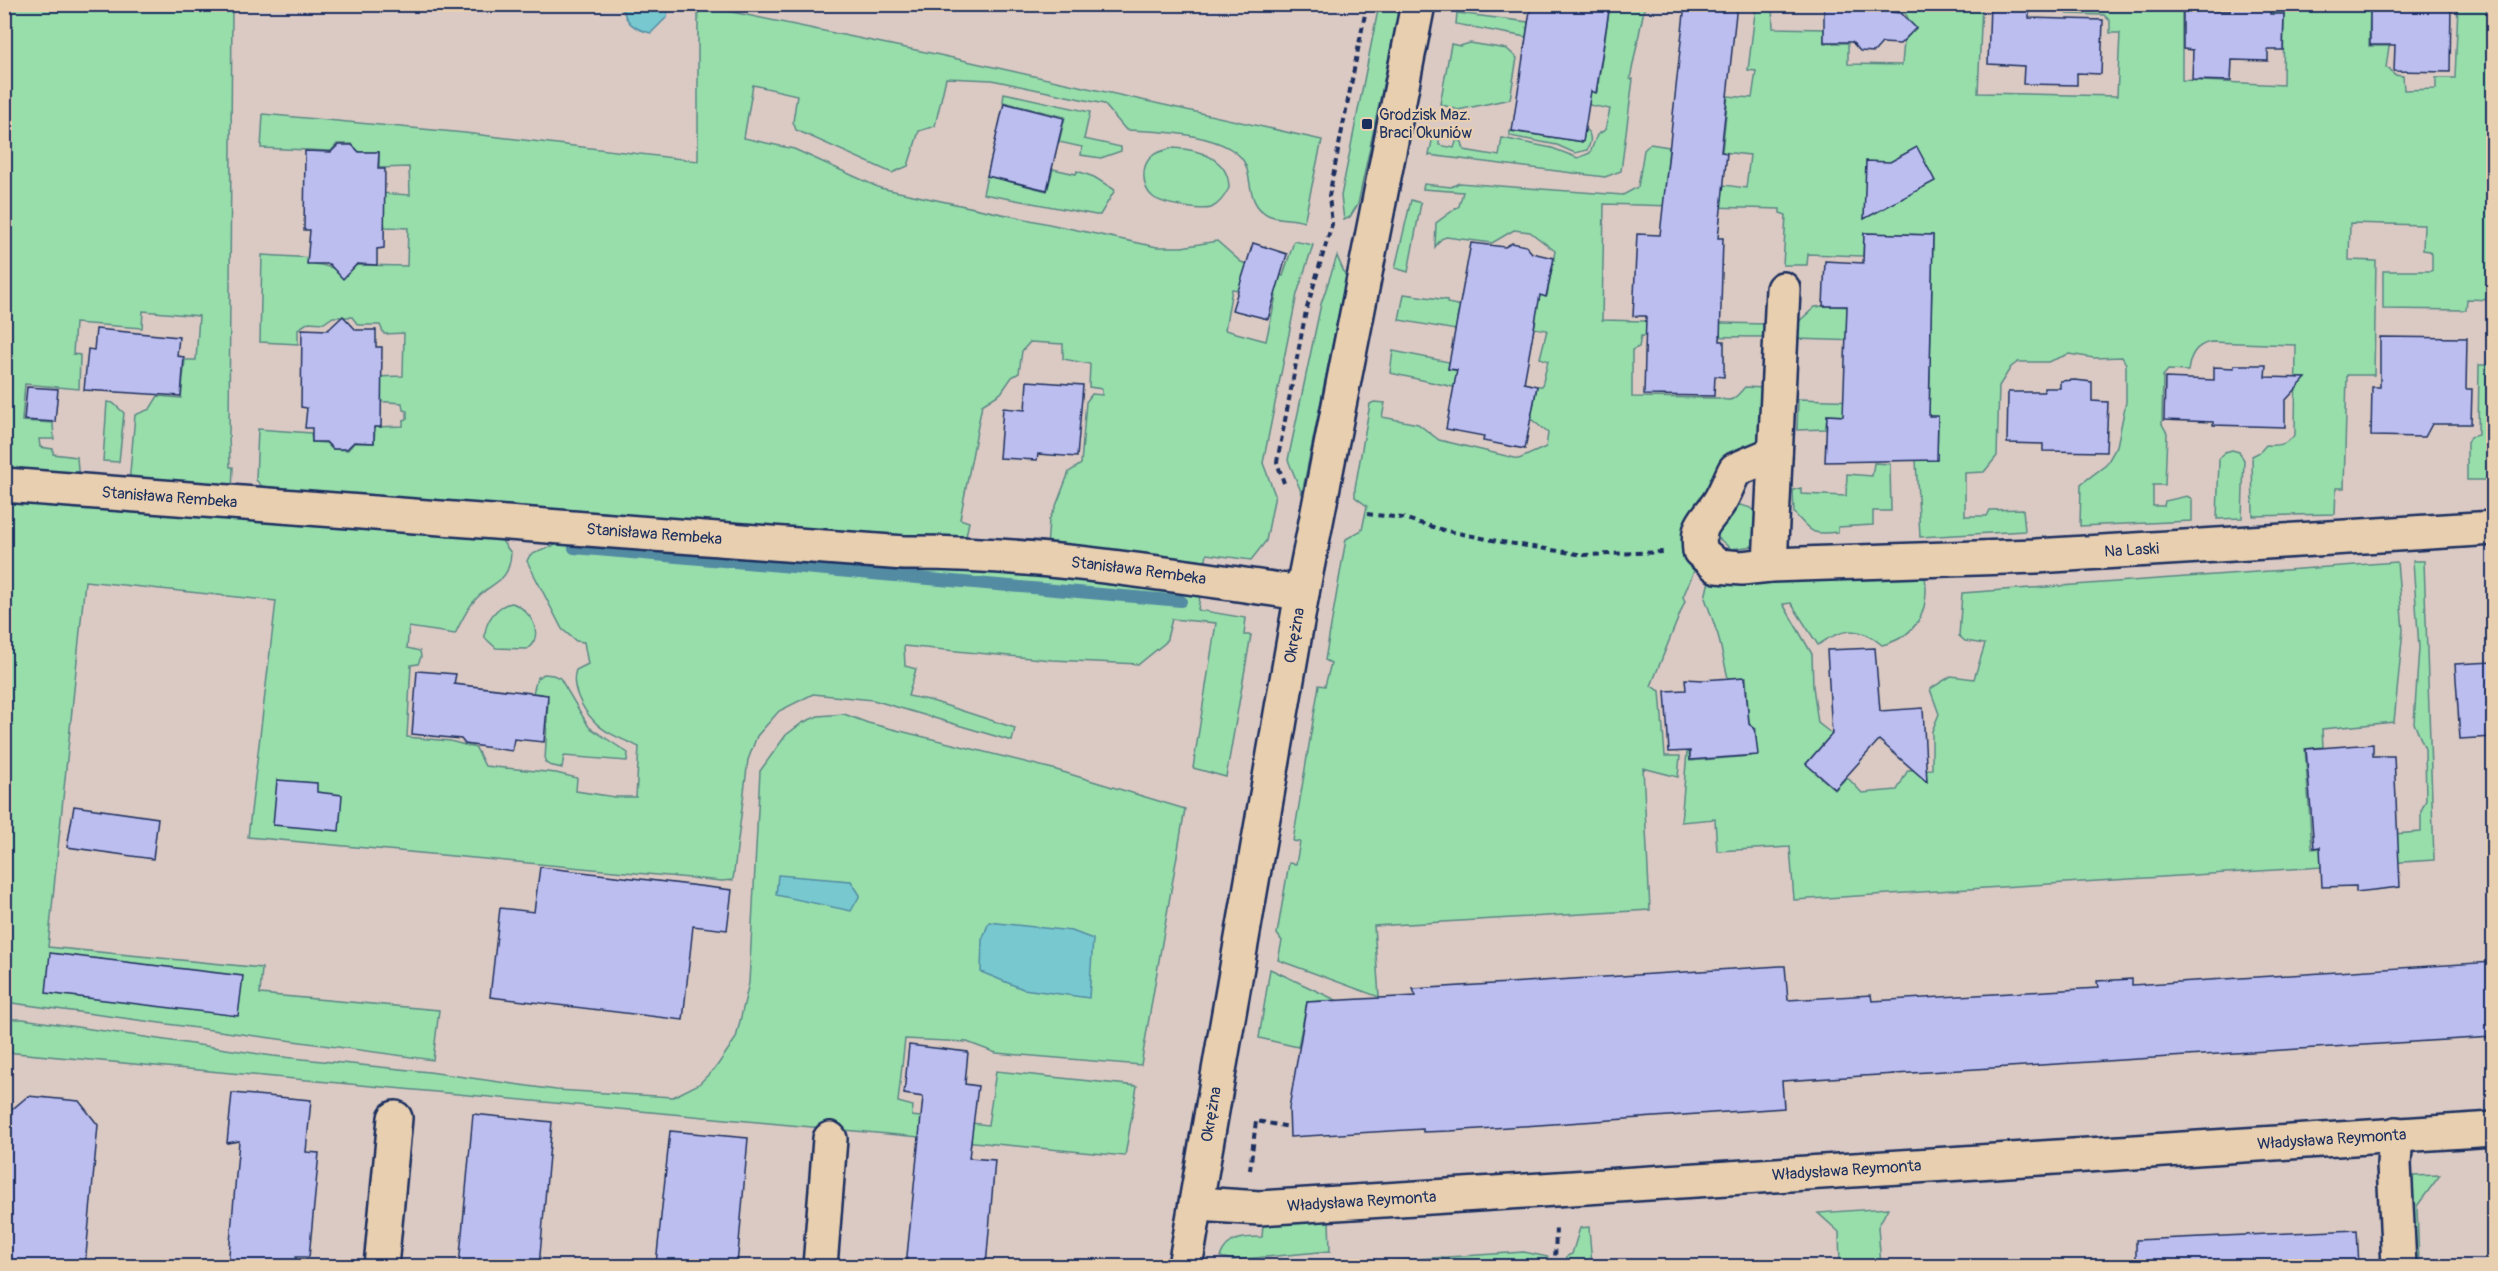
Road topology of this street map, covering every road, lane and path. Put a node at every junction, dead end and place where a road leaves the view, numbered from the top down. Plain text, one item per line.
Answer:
1 (1367, 4) edge
2 (1418, 4) edge
3 (1783, 289) dead end
4 (1775, 453) junction
5 (4, 485) edge
6 (1286, 490) dead end
7 (1367, 514) dead end
8 (2493, 528) edge
9 (1700, 551) junction
10 (1770, 565) junction
11 (1302, 593) junction
12 (395, 1118) dead end
13 (1290, 1127) dead end
14 (2493, 1129) edge
15 (2396, 1134) junction
16 (830, 1139) dead end
17 (1249, 1180) dead end
18 (1198, 1204) junction
19 (1556, 1224) dead end
20 (1279, 1261) dead end
21 (381, 1266) edge
22 (820, 1266) edge
23 (1185, 1266) edge
24 (1278, 1266) edge
25 (1555, 1266) edge
26 (2398, 1266) edge

1 - 6 path
2 - 11 street, Okrężna
3 - 4 street
4 - 9 street
4 - 10 street
5 - 11 street, Stanisława Rembeka
7 - 9 path
8 - 10 street, Na Laski
9 - 10 street, Na Laski
11 - 18 street, Okrężna
12 - 21 street
13 - 17 path
14 - 15 street, Władysława Reymonta
15 - 18 street, Władysława Reymonta
15 - 26 street
16 - 22 street
18 - 23 street, Okrężna
19 - 25 path
20 - 24 path

